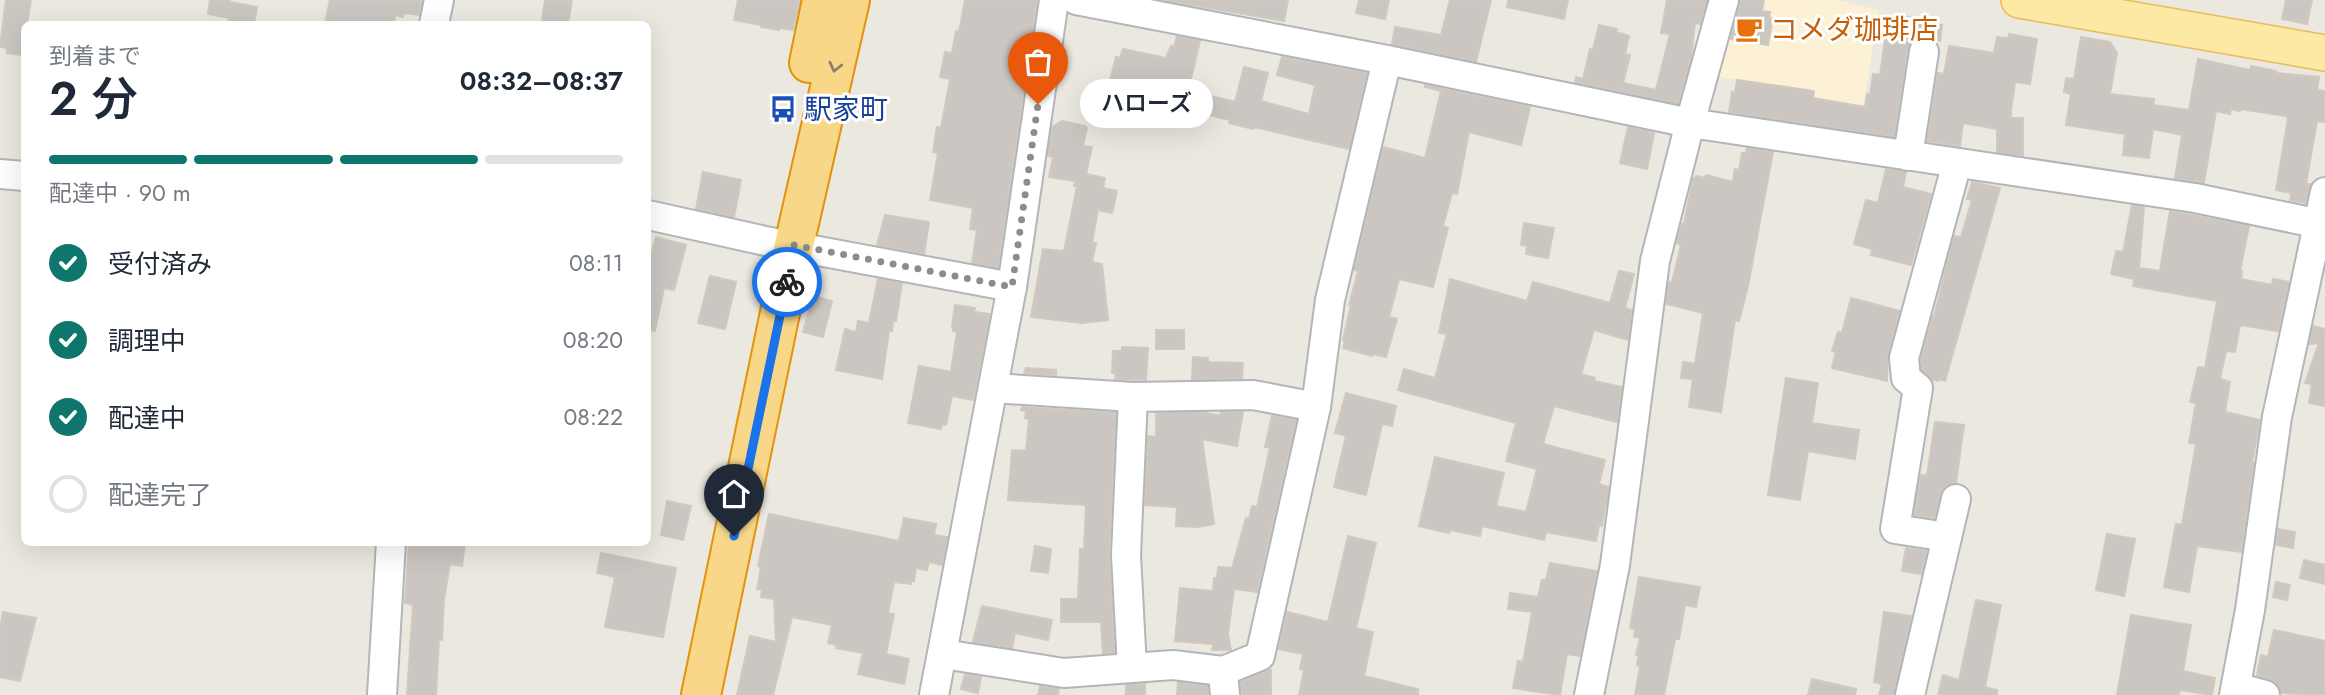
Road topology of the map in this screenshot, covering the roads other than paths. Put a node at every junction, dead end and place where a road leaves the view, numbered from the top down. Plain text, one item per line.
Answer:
1 (439, 0) edge
2 (822, 0) edge
3 (850, 0) edge
4 (1054, 0) edge
5 (1076, 0) edge
6 (1724, 0) edge
7 (2019, 0) edge
8 (435, 21) edge
9 (1924, 52) dead end
10 (2325, 53) edge
11 (1387, 60) junction
12 (1690, 123) junction
13 (1908, 156) junction
14 (1957, 163) junction
15 (0, 174) edge
16 (21, 176) edge
17 (2325, 192) edge
18 (651, 216) edge
19 (2322, 224) edge
20 (782, 244) junction
21 (1012, 287) junction
22 (993, 388) junction
23 (1133, 397) junction
24 (1316, 407) junction
25 (1956, 499) dead end
26 (1947, 537) junction
27 (391, 546) edge
28 (943, 654) junction
29 (1132, 668) junction
30 (1224, 683) edge
31 (2235, 691) edge
32 (382, 695) edge
33 (677, 695) edge
34 (701, 695) edge
35 (934, 695) edge
36 (1589, 695) edge
37 (1910, 695) edge
38 (2265, 695) edge

1 - 8 street
2 - 20 highway
3 -> 20 highway
4 - 21 street
5 - 11 street
6 - 12 street
7 - 10 main road
9 - 13 street
11 - 12 street
11 - 24 street
12 - 13 street
12 - 36 street
13 - 14 street
14 - 19 street
14 - 26 street
15 - 16 street
17 - 19 street
18 - 20 street
19 - 31 street
20 - 21 street
20 - 33 highway
20 - 34 highway
21 - 22 street
22 - 23 street
22 - 28 street
23 - 24 street
23 - 29 street
24 - 30 street
25 - 26 street
26 - 37 street
27 - 32 street
28 - 29 street
28 - 35 street
29 - 30 street
31 - 38 street

